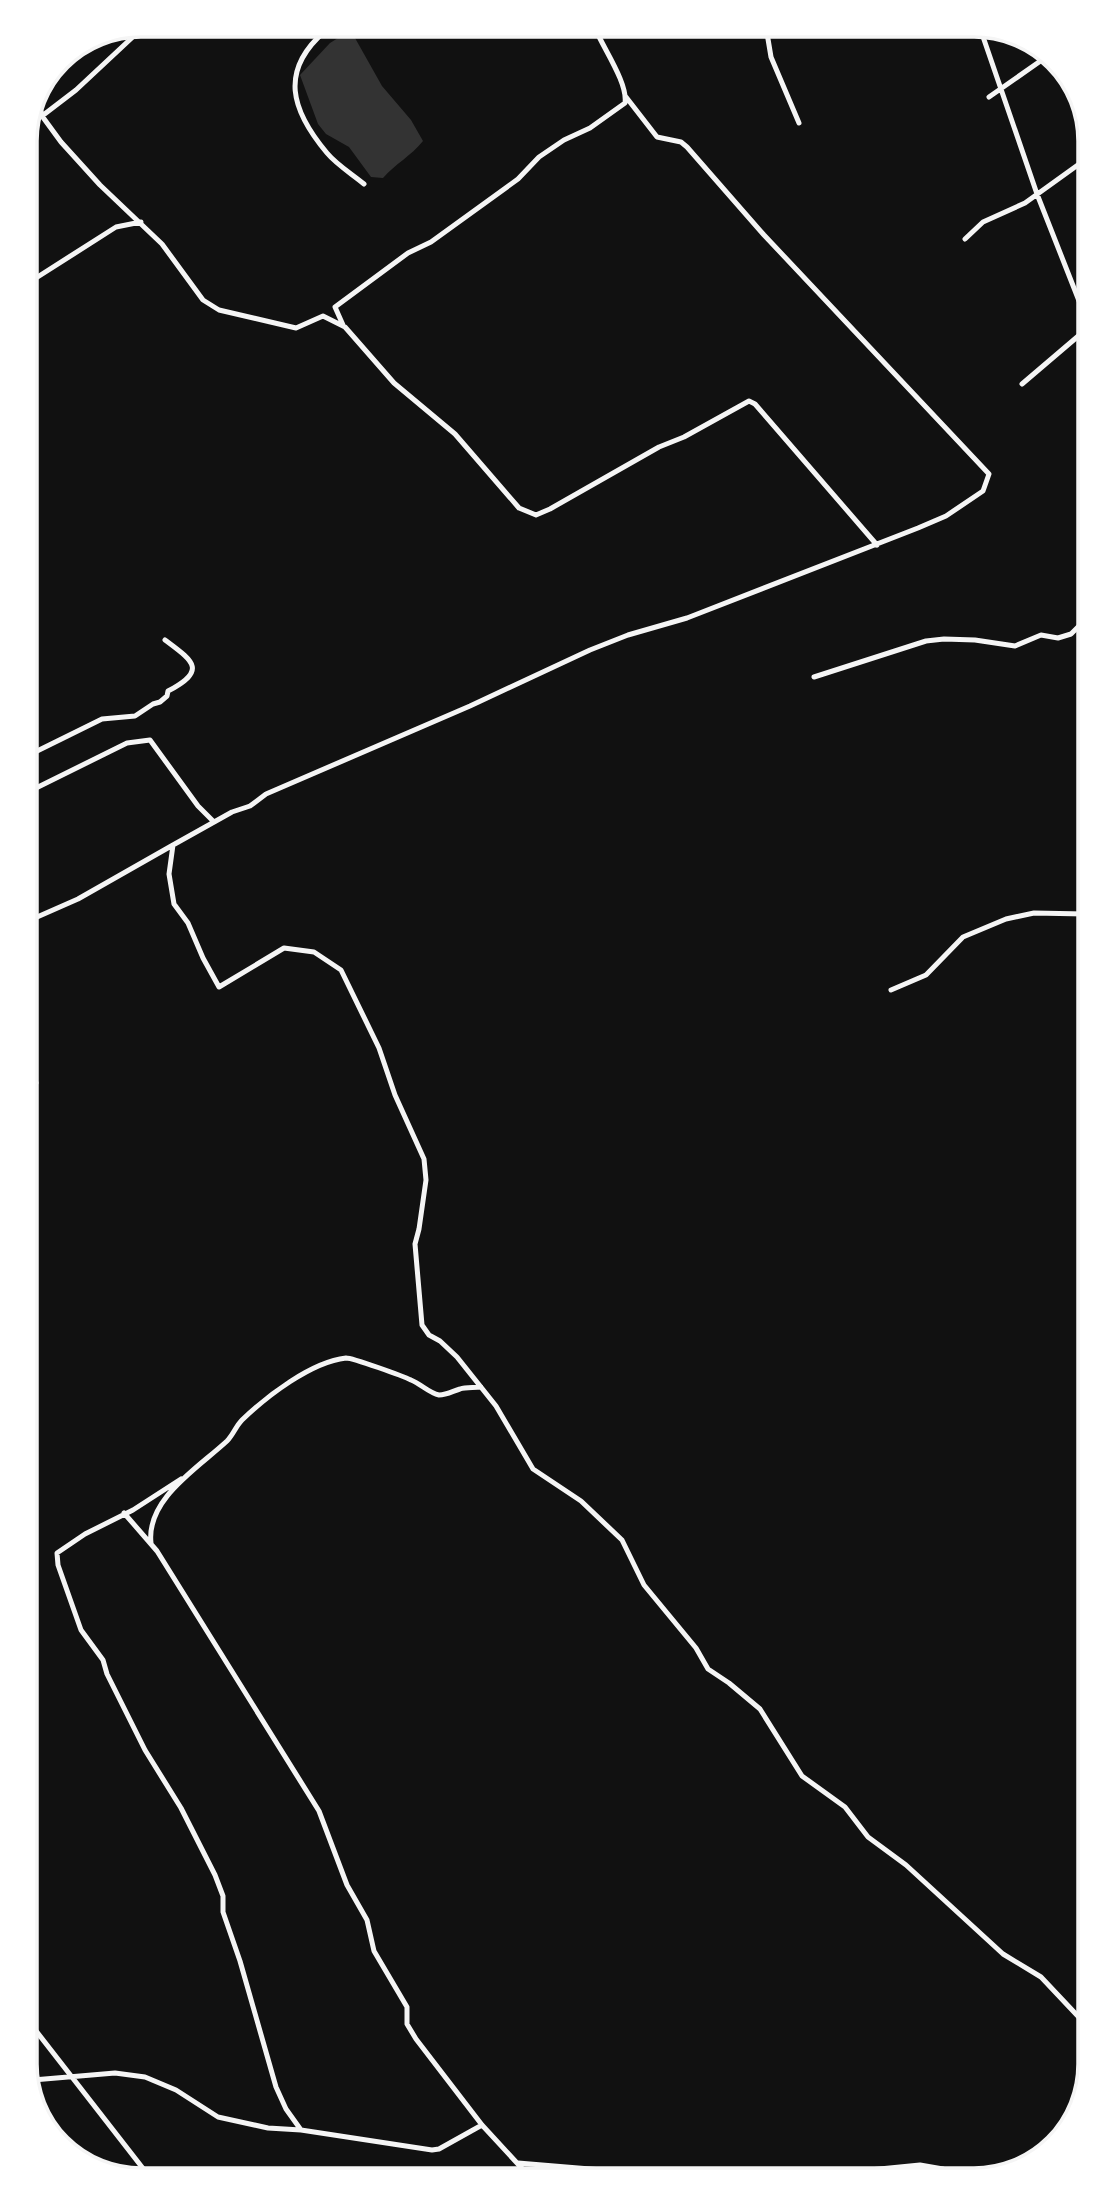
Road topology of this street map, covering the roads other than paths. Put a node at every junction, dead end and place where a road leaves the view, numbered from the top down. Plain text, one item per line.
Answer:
1 (317, 37) edge
2 (599, 37) edge
3 (768, 37) edge
4 (983, 37) edge
5 (131, 38) edge
6 (1040, 60) edge
7 (1000, 88) junction
8 (626, 97) junction
9 (989, 97) dead end
10 (42, 116) joint
11 (799, 123) dead end
12 (1078, 165) edge
13 (364, 184) dead end
14 (1037, 194) junction
15 (141, 222) junction
16 (965, 239) dead end
17 (37, 277) edge
18 (1078, 299) edge
19 (335, 307) junction
20 (323, 316) junction
21 (345, 327) junction
22 (1078, 336) edge
23 (1022, 384) dead end
24 (877, 545) junction
25 (1078, 627) edge
26 (165, 640) dead end
27 (814, 677) dead end
28 (37, 751) edge
29 (37, 787) edge
30 (214, 822) junction
31 (173, 845) junction
32 (1078, 914) edge
33 (37, 917) edge
34 (891, 990) dead end
35 (481, 1387) junction
36 (181, 1479) junction
37 (124, 1513) junction
38 (151, 1543) junction
39 (1078, 2016) edge
40 (37, 2032) edge
41 (72, 2078) junction
42 (39, 2080) edge
43 (482, 2124) junction
44 (302, 2130) junction
45 (518, 2163) junction
46 (143, 2168) edge
47 (522, 2168) edge
48 (578, 2168) edge
49 (890, 2168) edge
50 (932, 2168) edge

1 - 13 street
2 - 8 street
3 - 11 street
4 - 7 street
5 - 10 street
6 - 7 street
7 - 9 street
7 - 14 street
8 - 19 street
8 - 24 street
10 - 15 street
12 - 14 street
14 - 16 street
14 - 18 street
15 - 17 street
15 - 20 street
19 - 20 street
19 - 21 street
20 - 21 street
21 - 24 street
22 - 23 street
24 - 30 street
25 - 27 street
26 - 28 street
29 - 30 street
30 - 31 street
31 - 33 street
31 - 35 street
32 - 34 street
35 - 36 street
35 - 39 street
36 - 37 street
36 - 38 street
37 - 38 street
37 - 44 street
38 - 43 street
40 - 41 street
41 - 42 street
41 - 44 street
41 - 46 street
43 - 44 street
43 - 45 street
45 - 47 street
45 - 48 street
49 - 50 street

